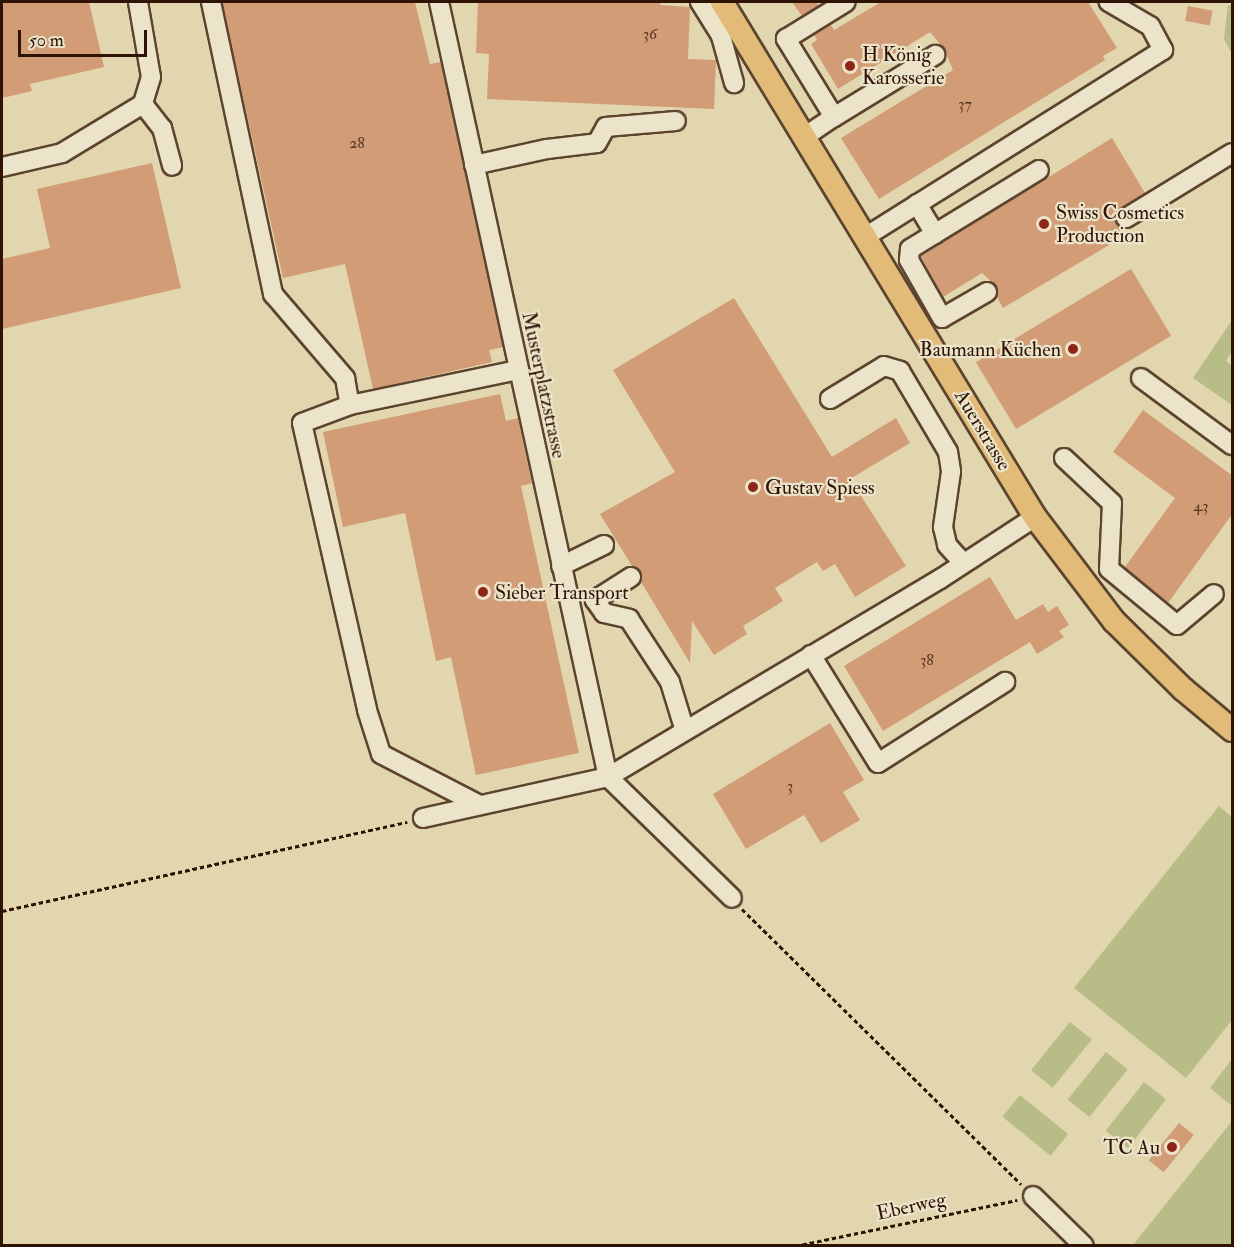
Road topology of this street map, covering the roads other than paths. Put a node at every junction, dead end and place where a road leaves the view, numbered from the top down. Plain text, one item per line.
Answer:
1 (138, 2) edge
2 (211, 2) edge
3 (440, 2) edge
4 (700, 2) edge
5 (846, 2) edge
6 (1109, 2) edge
7 (721, 11) edge
8 (935, 55) dead end
9 (734, 83) dead end
10 (143, 104) junction
11 (834, 117) junction
12 (676, 121) dead end
13 (804, 137) junction
14 (1233, 153) edge
15 (474, 165) junction
16 (172, 166) dead end
17 (2, 167) edge
18 (1039, 171) dead end
19 (917, 204) junction
20 (1126, 218) dead end
21 (935, 234) junction
22 (865, 237) junction
23 (987, 292) dead end
24 (518, 370) junction
25 (1141, 378) dead end
26 (830, 399) dead end
27 (350, 405) junction
28 (1233, 445) edge
29 (1064, 458) dead end
30 (1035, 517) junction
31 (604, 544) dead end
32 (963, 563) junction
33 (561, 566) junction
34 (632, 577) dead end
35 (1214, 594) dead end
36 (811, 655) junction
37 (1005, 682) dead end
38 (1233, 730) edge
39 (685, 731) junction
40 (608, 777) junction
41 (480, 806) junction
42 (423, 818) road end
43 (732, 898) road end
44 (1033, 1196) road end
45 (1084, 1245) edge

1 - 10 street
2 - 27 street
3 - 15 street, Musterplatzstrasse
4 - 7 street
5 - 11 street
6 - 19 street
7 - 9 street
7 - 13 main road, Auerstrasse
8 - 11 street
10 - 16 street
10 - 17 street
11 - 13 street
12 - 15 street
13 - 22 main road, Auerstrasse
14 - 20 street
15 - 24 street, Musterplatzstrasse
18 - 21 street
19 - 21 street
19 - 22 street
21 - 23 street
22 - 30 main road, Auerstrasse
24 - 27 street
24 - 33 street, Musterplatzstrasse
25 - 28 street
26 - 32 street
27 - 41 street
29 - 35 street
30 - 32 street
30 - 38 main road, Auerstrasse
31 - 33 street
32 - 36 street
33 - 40 street, Musterplatzstrasse
34 - 39 street
36 - 37 street
36 - 39 street
39 - 40 street
40 - 41 street
40 - 43 street
41 - 42 street
44 - 45 street

